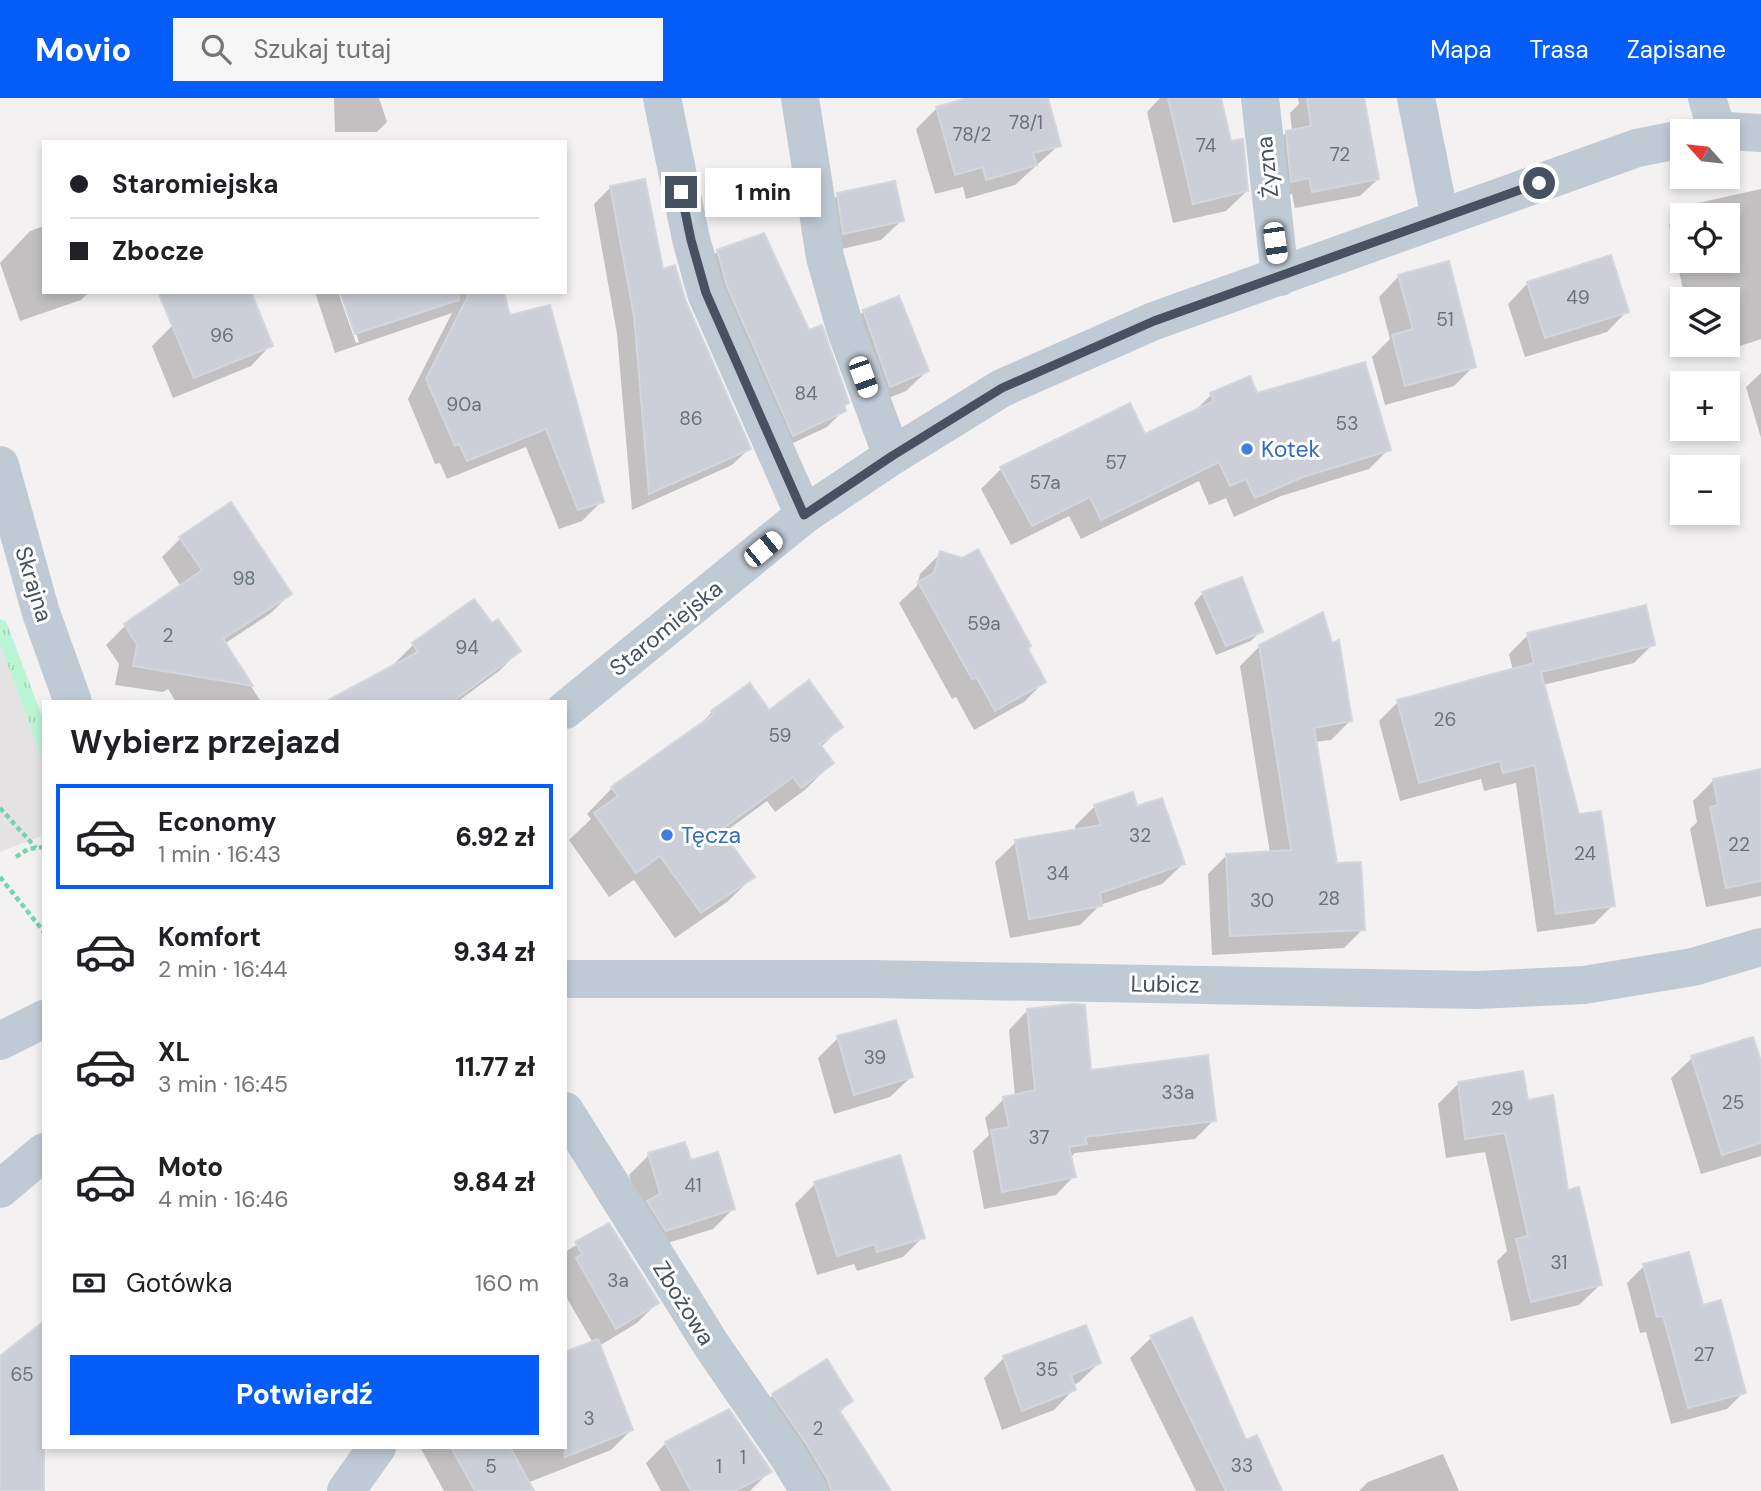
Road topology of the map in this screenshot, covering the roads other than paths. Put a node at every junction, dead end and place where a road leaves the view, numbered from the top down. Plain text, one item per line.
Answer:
1 (662, 98) edge
2 (800, 98) edge
3 (1260, 98) edge
4 (1416, 98) edge
5 (1707, 98) edge
6 (1713, 119) edge
7 (1740, 132) edge
8 (1761, 133) edge
9 (1670, 141) edge
10 (1440, 218) junction
11 (1280, 277) junction
12 (892, 456) junction
13 (0, 465) edge
14 (804, 515) junction
15 (72, 700) edge
16 (567, 708) edge
17 (1761, 947) edge
18 (567, 979) edge
19 (42, 1020) edge
20 (0, 1041) edge
21 (567, 1114) edge
22 (42, 1154) edge
23 (0, 1189) edge
24 (376, 1449) edge
25 (346, 1491) edge
26 (808, 1491) edge

1 - 14 street
2 - 12 street
3 - 11 street, Żyzna
4 - 10 street
5 - 6 street
7 - 8 street
9 - 10 street, Staromiejska
10 - 11 street, Staromiejska
11 - 12 street, Staromiejska
12 - 14 street, Staromiejska
13 - 15 street, Skrajna
14 - 16 street, Staromiejska
17 - 18 street, Lubicz
19 - 20 street
21 - 26 street, Zbożowa
22 - 23 street
24 - 25 street

